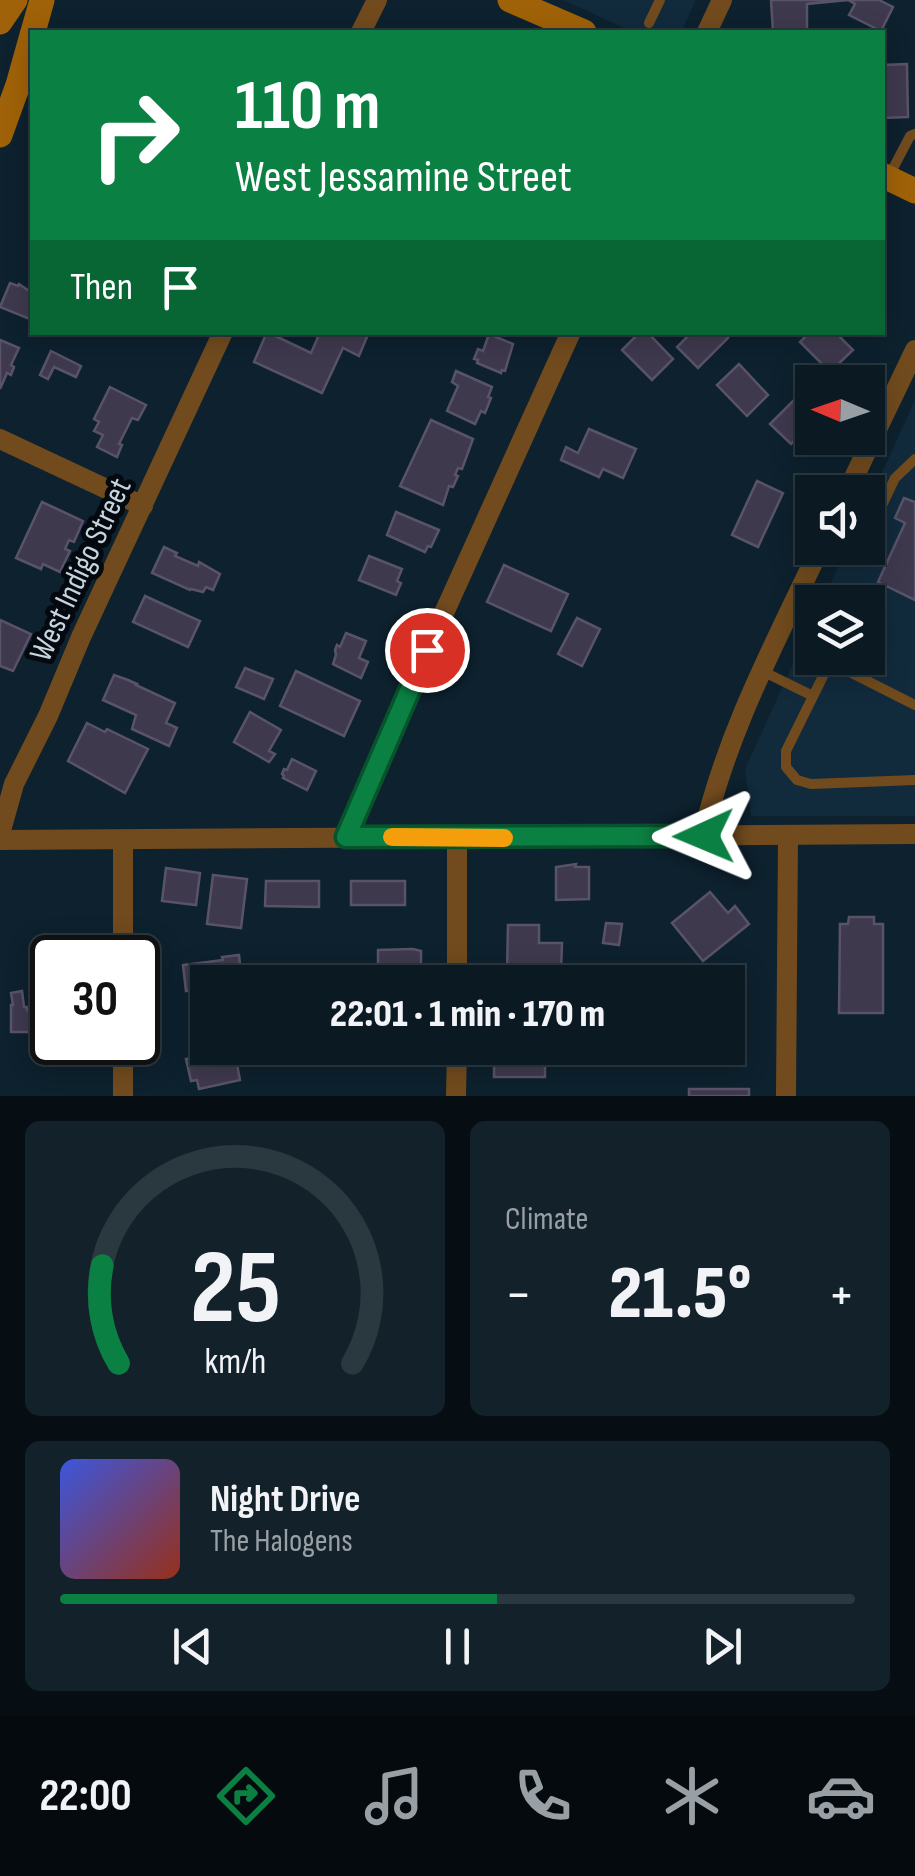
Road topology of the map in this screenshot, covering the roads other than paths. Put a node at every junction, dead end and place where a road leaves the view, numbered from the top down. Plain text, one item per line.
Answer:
1 (15, 0) edge
2 (42, 0) edge
3 (376, 0) edge
4 (510, 0) edge
5 (660, 0) edge
6 (722, 0) edge
7 (0, 22) edge
8 (649, 23) dead end
9 (34, 30) edge
10 (363, 30) edge
11 (579, 30) edge
12 (708, 30) edge
13 (30, 44) edge
14 (915, 134) edge
15 (0, 135) edge
16 (886, 176) edge
17 (915, 191) edge
18 (222, 335) edge
19 (570, 335) edge
20 (915, 350) edge
21 (0, 439) edge
22 (915, 459) edge
23 (855, 475) edge
24 (885, 499) edge
25 (143, 506) junction
26 (812, 565) edge
27 (762, 671) junction
28 (814, 696) junction
29 (915, 705) edge
30 (915, 780) edge
31 (915, 834) edge
32 (704, 836) junction
33 (788, 836) junction
34 (0, 837) edge
35 (346, 837) junction
36 (457, 838) junction
37 (124, 841) junction
38 (123, 935) edge
39 (456, 965) edge
40 (123, 1065) edge
41 (456, 1065) edge
42 (123, 1096) edge
43 (456, 1096) edge
44 (786, 1096) edge

1 - 7 street
2 - 9 street
3 - 10 street
4 - 11 street
5 - 8 lane
6 - 12 street
13 - 15 street
14 - 16 lane
16 - 17 street
18 - 25 street, West Indigo Street
19 - 35 street
20 - 23 street
21 - 25 street
22 - 24 lane
25 - 34 street, West Indigo Street
26 - 27 street
27 - 28 lane
27 - 32 street
28 - 29 lane
28 - 30 lane
31 - 33 street
32 - 33 street
32 - 36 street
33 - 44 street
34 - 37 street
35 - 36 street
35 - 37 street
36 - 39 street
37 - 38 street
40 - 42 street
41 - 43 street

